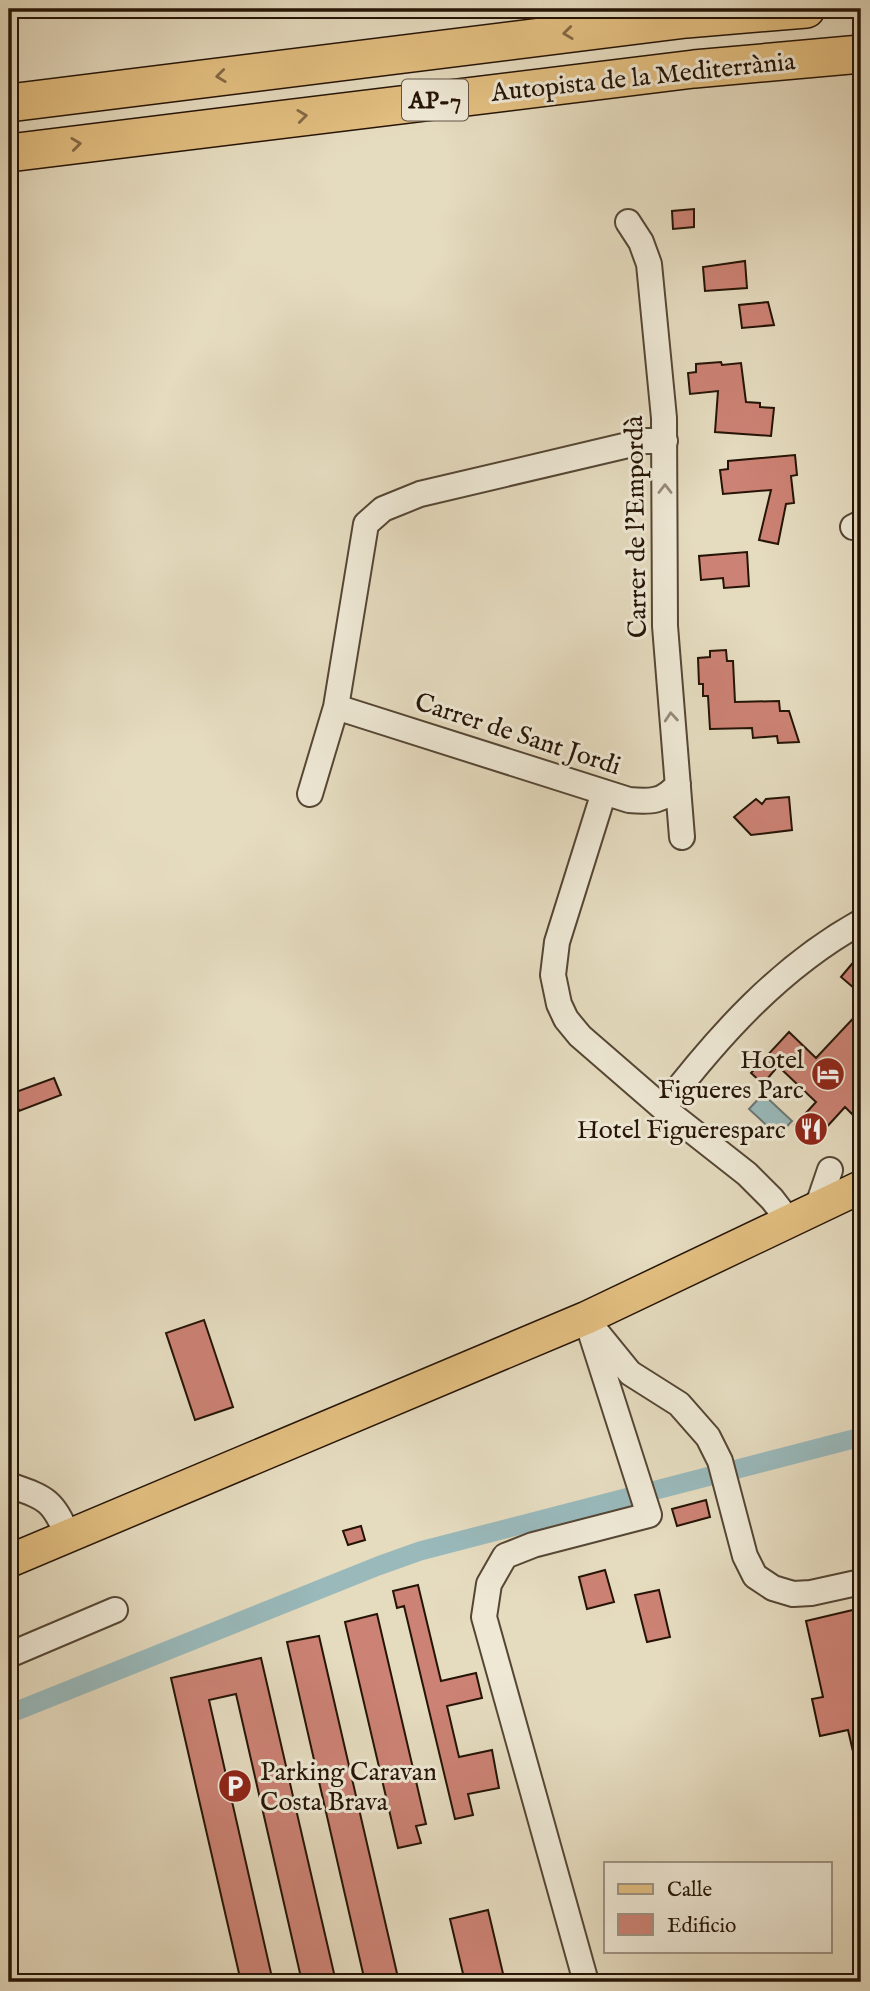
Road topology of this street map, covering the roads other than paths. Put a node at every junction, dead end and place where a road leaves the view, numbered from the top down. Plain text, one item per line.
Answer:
1 (806, 9) edge
2 (861, 54) edge
3 (9, 103) edge
4 (9, 153) edge
5 (628, 222) dead end
6 (665, 441) junction
7 (337, 707) junction
8 (678, 785) junction
9 (604, 792) junction
10 (310, 794) dead end
11 (682, 837) dead end
12 (861, 922) edge
13 (663, 1108) junction
14 (830, 1170) dead end
15 (861, 1187) edge
16 (803, 1215) junction
17 (586, 1318) junction
18 (9, 1485) edge
19 (68, 1536) junction
20 (9, 1561) edge
21 (861, 1582) edge
22 (115, 1610) dead end
23 (9, 1655) edge
24 (586, 1982) edge

1 -> 3 highway, Autopista de la Mediterrània / AP-7
4 -> 2 highway, Autopista de la Mediterrània / AP-7
5 - 6 street, Carrer de l'Empordà
6 - 7 street
8 -> 6 street, Carrer de l'Empordà
7 - 9 street, Carrer de Sant Jordi
7 - 10 street
8 - 9 street, Carrer de Sant Jordi
8 - 11 street, Carrer de l'Empordà
9 - 13 street
12 - 13 street
13 - 16 street
14 - 16 street
15 - 16 main road
16 - 17 main road
17 - 19 main road
17 - 21 street
17 - 24 street
18 - 19 street
19 - 20 main road
22 - 23 street

